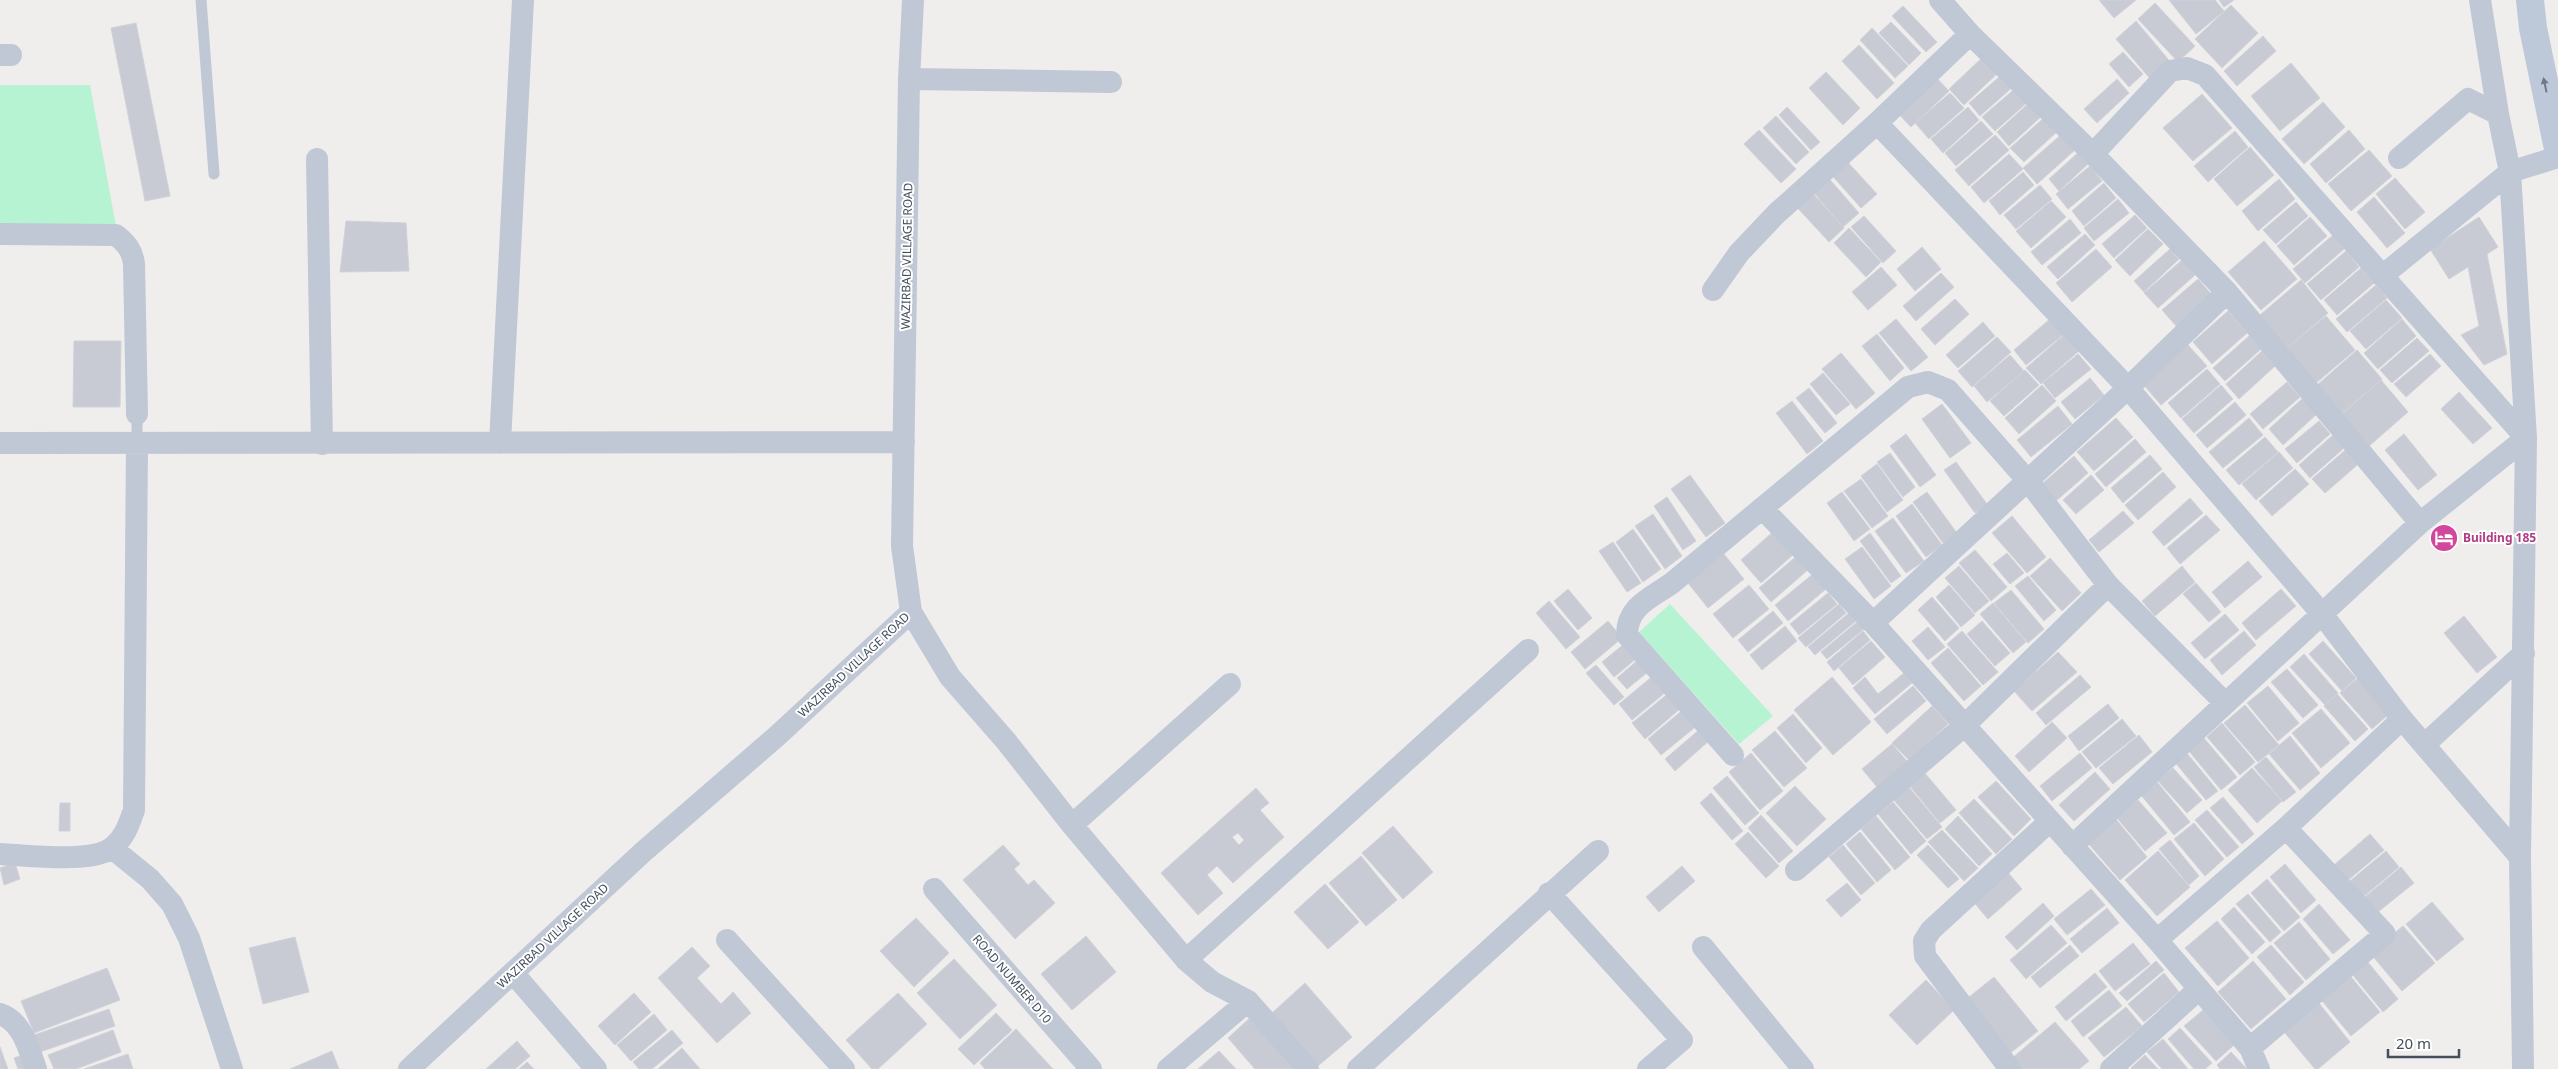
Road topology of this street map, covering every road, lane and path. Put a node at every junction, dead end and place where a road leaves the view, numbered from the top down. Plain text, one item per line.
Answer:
1 (201, 0) edge
2 (523, 0) edge
3 (913, 0) edge
4 (1940, 0) edge
5 (2480, 0) edge
6 (2516, 0) edge
7 (2530, 0) edge
8 (2533, 28) junction
9 (1970, 34) junction
10 (909, 79) junction
11 (1111, 82) dead end
12 (2498, 114) junction
13 (1877, 123) junction
14 (2558, 150) edge
15 (2093, 154) junction
16 (2558, 156) edge
17 (2399, 158) dead end
18 (317, 159) dead end
19 (2510, 172) junction
20 (214, 174) dead end
21 (0, 234) edge
22 (2382, 276) junction
23 (1713, 290) dead end
24 (2227, 292) junction
25 (2128, 388) junction
26 (137, 414) joint
27 (2526, 438) junction
28 (904, 442) junction
29 (138, 443) junction
30 (500, 443) junction
31 (0, 444) edge
32 (322, 444) junction
33 (2028, 481) junction
34 (1762, 508) junction
35 (2420, 523) junction
36 (2108, 585) junction
37 (912, 612) junction
38 (2322, 614) junction
39 (1873, 622) junction
40 (1528, 650) dead end
41 (2524, 653) junction
42 (1230, 684) dead end
43 (2225, 703) junction
44 (2402, 719) junction
45 (1964, 726) junction
46 (2424, 745) junction
47 (1733, 755) dead end
48 (2050, 821) junction
49 (1072, 825) junction
50 (2286, 828) junction
51 (2072, 846) junction
52 (112, 848) junction
53 (1598, 851) dead end
54 (0, 854) edge
55 (2520, 857) junction
56 (1796, 870) dead end
57 (934, 889) dead end
58 (1549, 893) junction
59 (727, 940) dead end
60 (2157, 940) junction
61 (1703, 947) dead end
62 (1186, 960) junction
63 (514, 974) junction
64 (2199, 989) junction
65 (1248, 1001) junction
66 (0, 1014) edge
67 (2250, 1048) junction
68 (36, 1069) edge
69 (232, 1069) edge
70 (409, 1069) edge
71 (596, 1069) edge
72 (844, 1069) edge
73 (1091, 1069) edge
74 (1168, 1069) edge
75 (1308, 1069) edge
76 (1358, 1069) edge
77 (1648, 1069) edge
78 (1803, 1069) edge
79 (2010, 1069) edge
80 (2111, 1069) edge
81 (2259, 1069) edge
82 (2522, 1069) edge

1 - 20 lane
2 - 30 street
3 - 10 street, WAZIRBAD VILLAGE ROAD
4 - 9 street
5 - 12 street
6 - 8 main road
7 - 8 main road
14 -> 8 main road
9 - 13 street
9 - 15 street
10 - 11 street
10 - 28 street, WAZIRBAD VILLAGE ROAD
12 - 17 street
12 - 19 street
13 - 23 street
13 - 25 street
15 - 22 street
15 - 24 street
16 - 19 street
18 - 32 street
19 - 22 street
19 - 27 street
21 - 26 street
22 - 27 street
24 - 25 street
24 - 35 street
25 - 33 street
25 - 38 street
26 - 29 lane
27 - 35 street
27 - 41 street
28 - 30 street
28 - 37 street, WAZIRBAD VILLAGE ROAD
29 - 31 street
29 - 32 street
29 - 52 street
30 - 32 street
33 - 34 street
33 - 36 street
33 - 39 street
34 - 39 street
34 - 47 street
35 - 38 street
36 - 43 street
36 - 45 street
37 - 49 street
37 - 63 street, WAZIRBAD VILLAGE ROAD
38 - 43 street
38 - 44 street
39 - 45 street
40 - 62 street
41 - 46 street
41 - 55 street
42 - 49 street
43 - 51 street
44 - 46 street
44 - 50 street
45 - 48 street
45 - 56 street
46 - 55 street
48 - 51 street
48 - 79 street
49 - 62 street
50 - 60 street
50 - 67 street
51 - 60 street
52 - 54 street
52 - 69 street
53 - 58 street
55 - 82 street
57 - 73 street, ROAD NUMBER D10
58 - 76 street
58 - 77 street
59 - 72 street
60 - 64 street
61 - 78 street
62 - 65 street
63 - 70 street, WAZIRBAD VILLAGE ROAD
63 - 71 street
64 - 67 street
64 - 80 street
65 - 74 street
65 - 75 street
66 - 68 street
67 - 81 street

